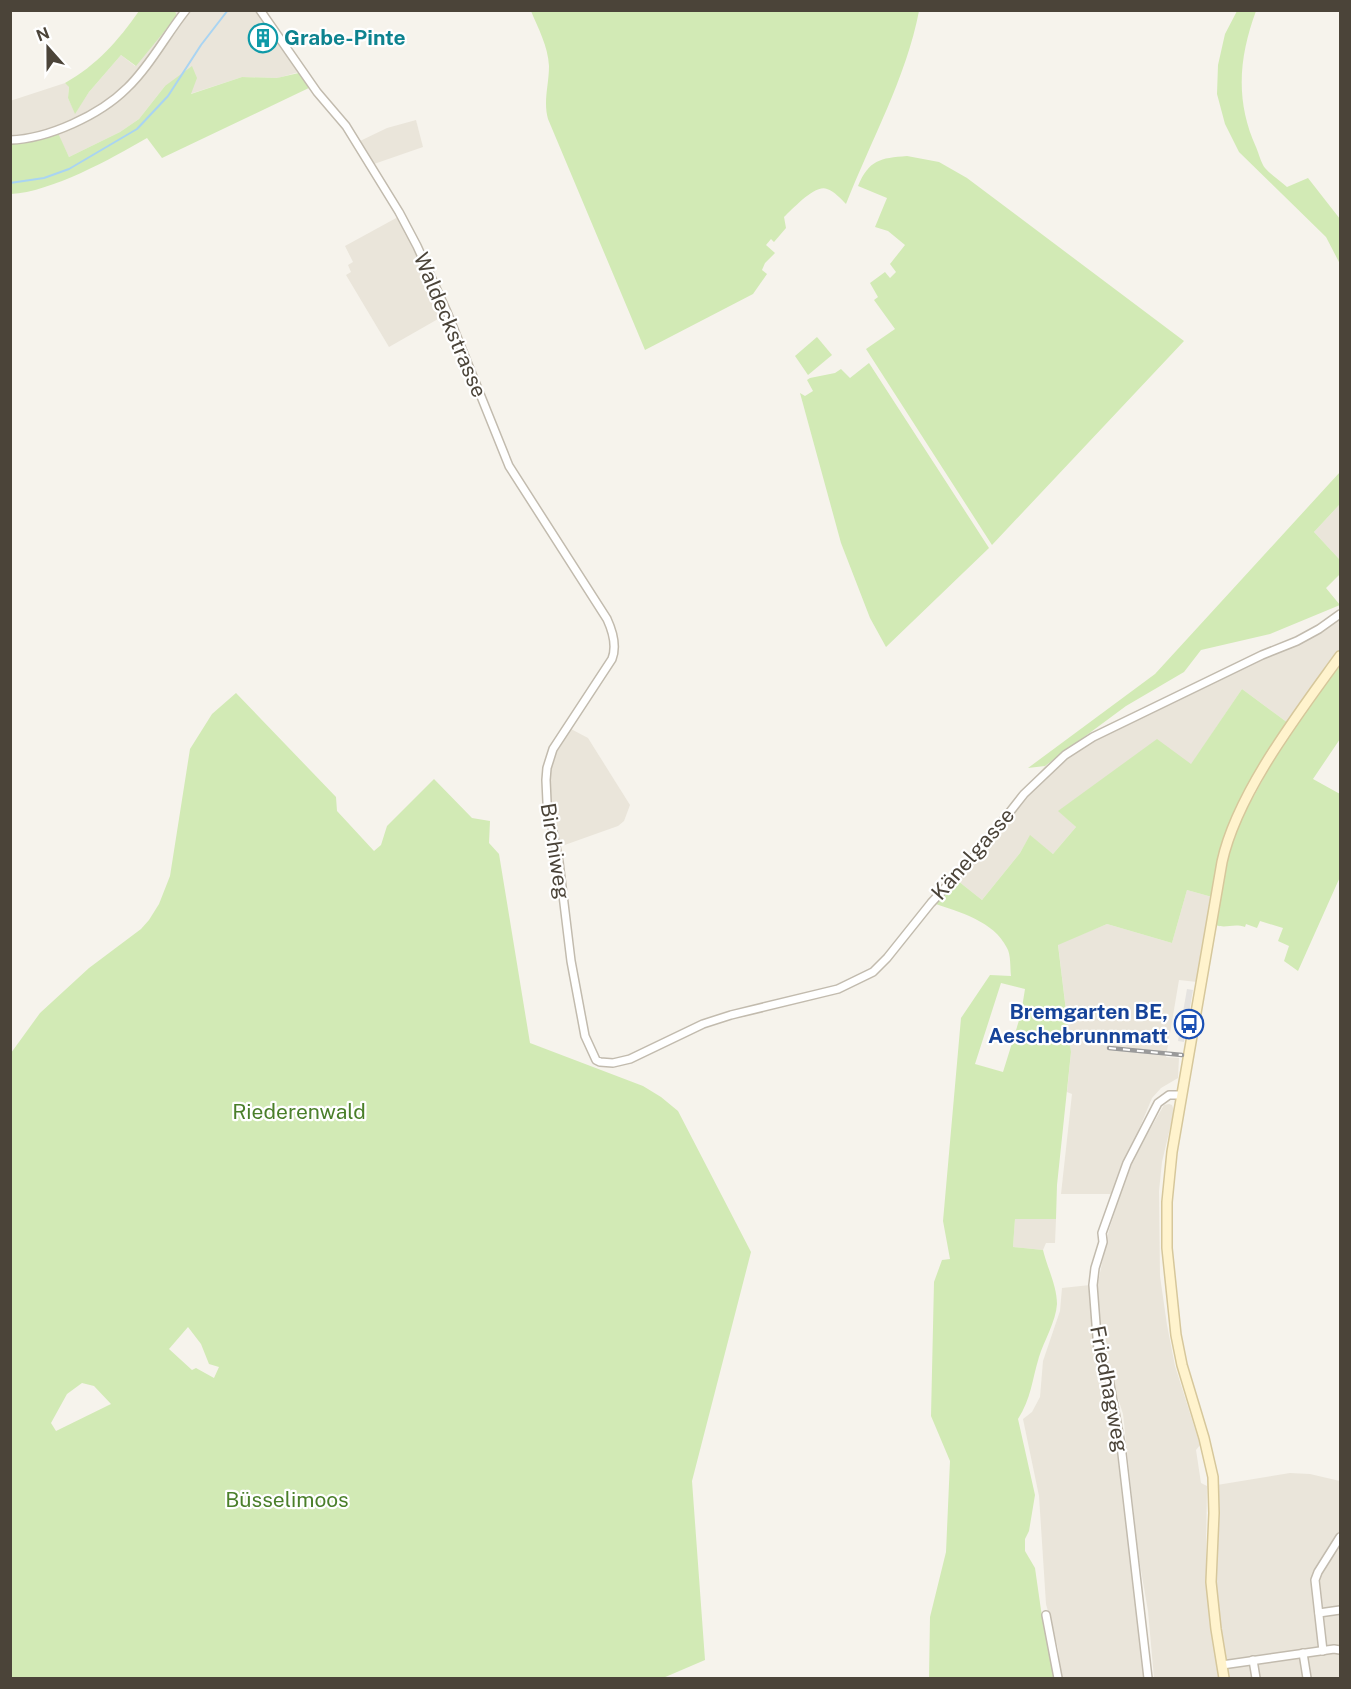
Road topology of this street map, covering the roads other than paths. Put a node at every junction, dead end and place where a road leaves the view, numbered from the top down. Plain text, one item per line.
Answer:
1 (186, 10) edge
2 (260, 10) edge
3 (10, 140) edge
4 (1341, 614) edge
5 (614, 653) joint
6 (1341, 656) edge
7 (600, 1062) joint
8 (1182, 1095) junction
9 (1341, 1536) edge
10 (1341, 1610) edge
11 (1319, 1613) junction
12 (1046, 1616) dead end
13 (1341, 1650) edge
14 (1323, 1651) junction
15 (1303, 1653) junction
16 (1253, 1660) junction
17 (1222, 1665) junction
18 (1058, 1678) edge
19 (1148, 1678) edge
20 (1224, 1678) edge
21 (1256, 1678) edge
22 (1307, 1678) edge

1 - 3 street
2 - 5 street, Waldeckstrasse
4 - 7 street, Känelgasse
5 - 7 street, Birchiweg
6 - 8 street
8 - 17 street
8 - 19 street, Friedhagweg
9 - 11 street
10 - 11 street
11 - 14 street
12 - 18 street
13 - 14 street
14 - 15 street
15 - 16 street
15 - 22 street
16 - 17 street
16 - 21 street
17 - 20 street

